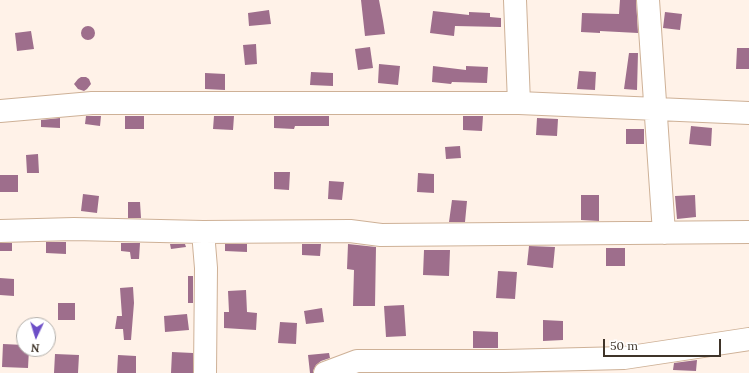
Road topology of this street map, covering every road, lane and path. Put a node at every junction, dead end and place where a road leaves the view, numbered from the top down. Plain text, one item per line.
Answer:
1 (515, 0) edge
2 (648, 0) edge
3 (519, 103) junction
4 (656, 110) junction
5 (0, 111) edge
6 (749, 114) edge
7 (0, 231) edge
8 (203, 232) junction
9 (749, 232) edge
10 (664, 233) junction
11 (749, 339) edge
12 (583, 366) edge
13 (205, 373) edge
14 (325, 373) edge

1 - 3 street
2 - 4 street
3 - 4 street
3 - 5 street
4 - 6 street
4 - 10 street
7 - 8 street
8 - 10 street
8 - 13 street
9 - 10 street
11 - 12 street
12 - 14 street

